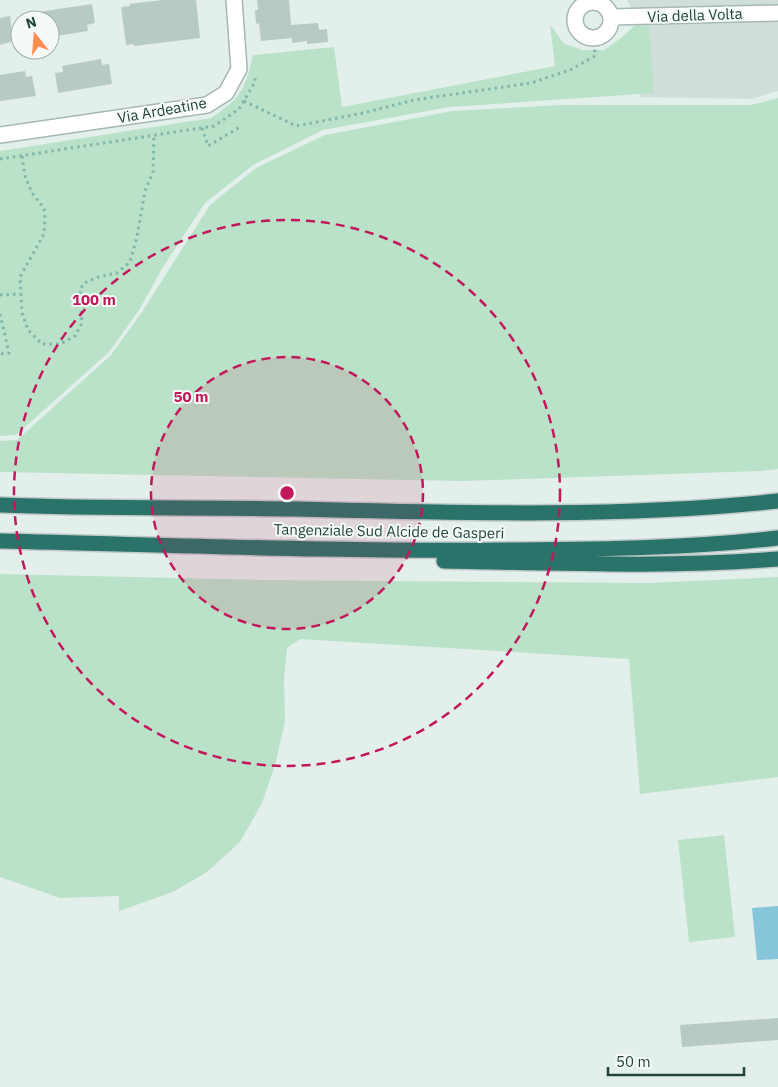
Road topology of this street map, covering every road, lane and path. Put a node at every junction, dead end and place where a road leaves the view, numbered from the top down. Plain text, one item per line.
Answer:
1 (234, 0) edge
2 (577, 3) edge
3 (606, 7) edge
4 (778, 13) edge
5 (594, 38) junction
6 (244, 100) dead end
7 (240, 127) dead end
8 (202, 128) dead end
9 (0, 135) edge
10 (154, 135) dead end
11 (22, 156) dead end
12 (20, 294) junction
13 (0, 295) edge
14 (0, 314) edge
15 (0, 354) edge
16 (778, 501) edge
17 (0, 505) edge
18 (778, 538) edge
19 (0, 541) edge
20 (268, 547) junction
21 (778, 559) edge

1 - 9 street, Via Ardeatine
2 - 3 street, Via della Volta
2 - 5 street, Via della Volta
3 - 4 street, Via della Volta
3 - 5 street
5 - 6 path
7 - 8 path
10 - 12 path
11 - 12 path
12 - 13 path
14 - 15 path
16 - 17 highway, Tangenziale Sud Alcide de Gasperi
18 - 20 highway, Tangenziale Sud Alcide de Gasperi
19 - 20 highway, Tangenziale Sud Alcide de Gasperi
20 - 21 highway

